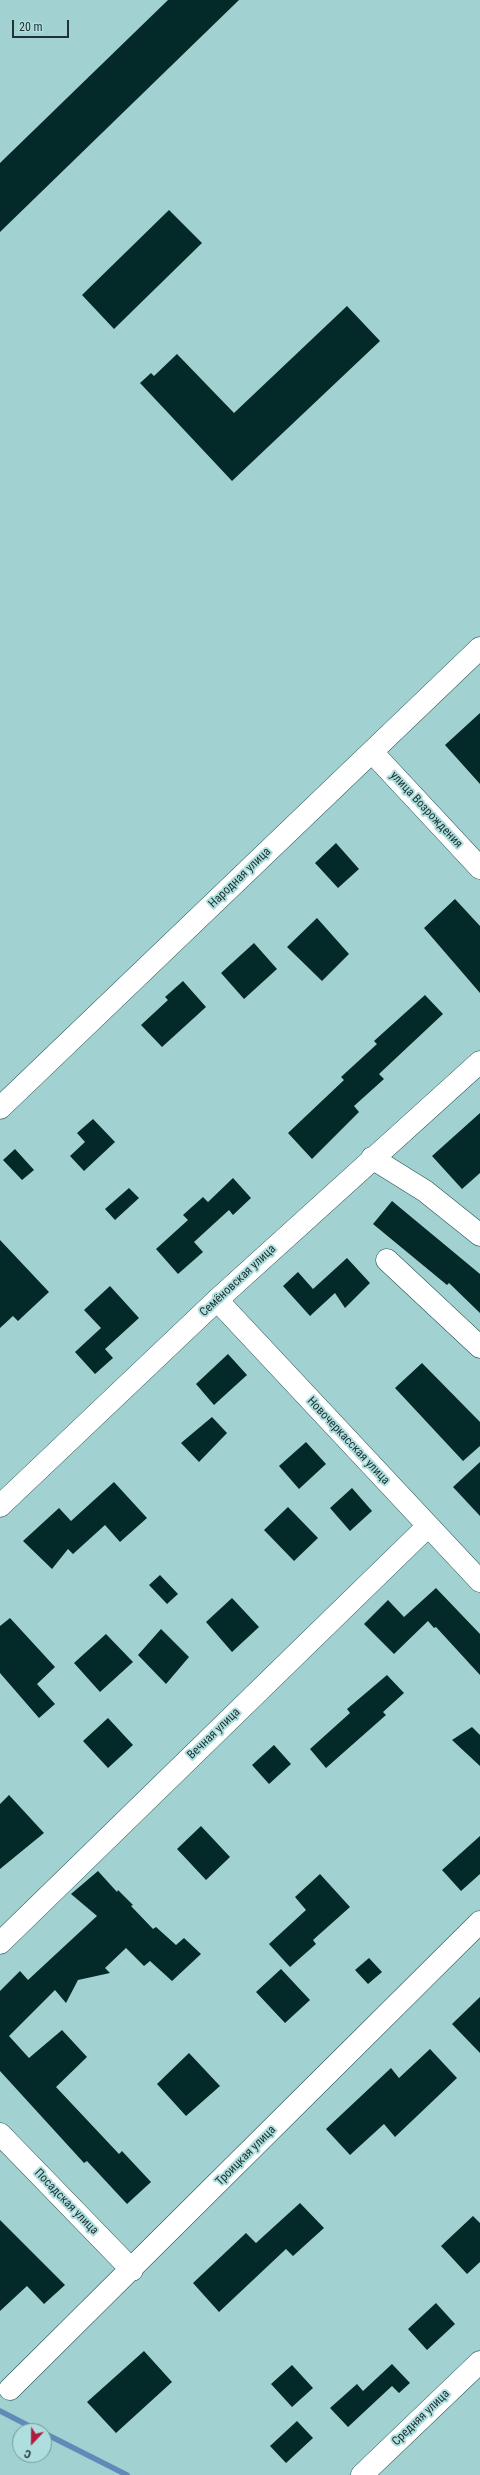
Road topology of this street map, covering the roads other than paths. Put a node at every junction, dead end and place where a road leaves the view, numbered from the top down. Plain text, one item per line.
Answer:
1 (480, 648) edge
2 (372, 752) junction
3 (480, 868) edge
4 (480, 1062) edge
5 (0, 1108) edge
6 (372, 1158) junction
7 (480, 1235) edge
8 (387, 1260) dead end
9 (217, 1300) junction
10 (480, 1347) edge
11 (0, 1506) edge
12 (428, 1526) junction
13 (480, 1581) edge
14 (480, 1922) edge
15 (0, 1943) edge
16 (0, 2134) edge
17 (132, 2270) junction
18 (480, 2362) edge
19 (10, 2389) dead end
20 (362, 2475) edge

1 - 2 street, Народная улица
2 - 3 street, улица Возрождения
2 - 5 street, Народная улица
4 - 6 street, Семёновская улица
6 - 7 street
6 - 9 street, Семёновская улица
8 - 10 street
9 - 11 street, Семёновская улица
9 - 12 street, Новочеркасская улица
12 - 13 street, Новочеркасская улица
12 - 15 street, Вечная улица
14 - 17 street, Троицкая улица
16 - 17 street, Посадская улица
17 - 19 street, Троицкая улица
18 - 20 street, Средняя улица

